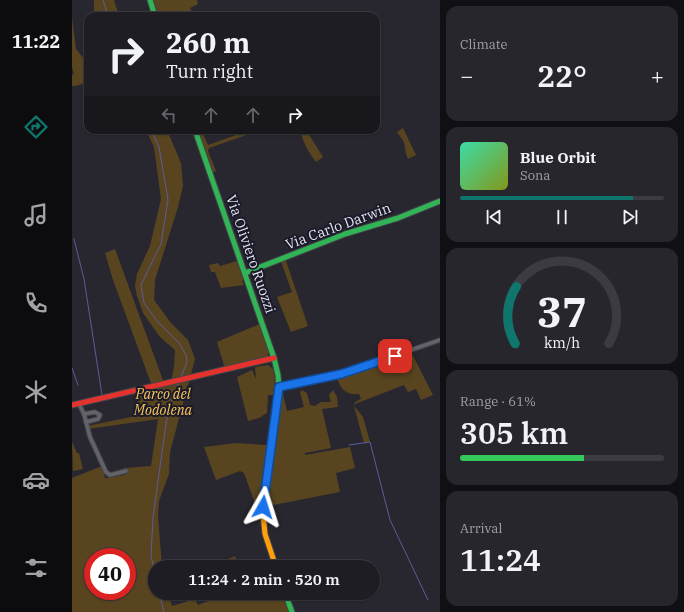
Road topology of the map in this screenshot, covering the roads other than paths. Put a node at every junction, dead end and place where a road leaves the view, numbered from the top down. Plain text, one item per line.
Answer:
1 (150, 0) edge
2 (154, 12) edge
3 (196, 134) edge
4 (440, 201) edge
5 (245, 274) junction
6 (440, 340) edge
7 (274, 358) junction
8 (279, 387) junction
9 (79, 404) junction
10 (72, 406) edge
11 (84, 414) junction
12 (86, 422) junction
13 (126, 471) dead end
14 (274, 560) edge
15 (288, 600) edge
16 (292, 612) edge

1 - 2 street
3 - 5 street, Via Oliviero Ruozzi
4 - 5 street, Via Carlo Darwin
5 - 7 street, Via Oliviero Ruozzi
6 - 8 street
7 - 8 street, Via Oliviero Ruozzi
7 - 9 street
8 - 14 street, Via Oliviero Ruozzi
9 - 10 street
9 - 11 street
11 - 12 street
11 - 12 street
12 - 13 street
15 - 16 street

